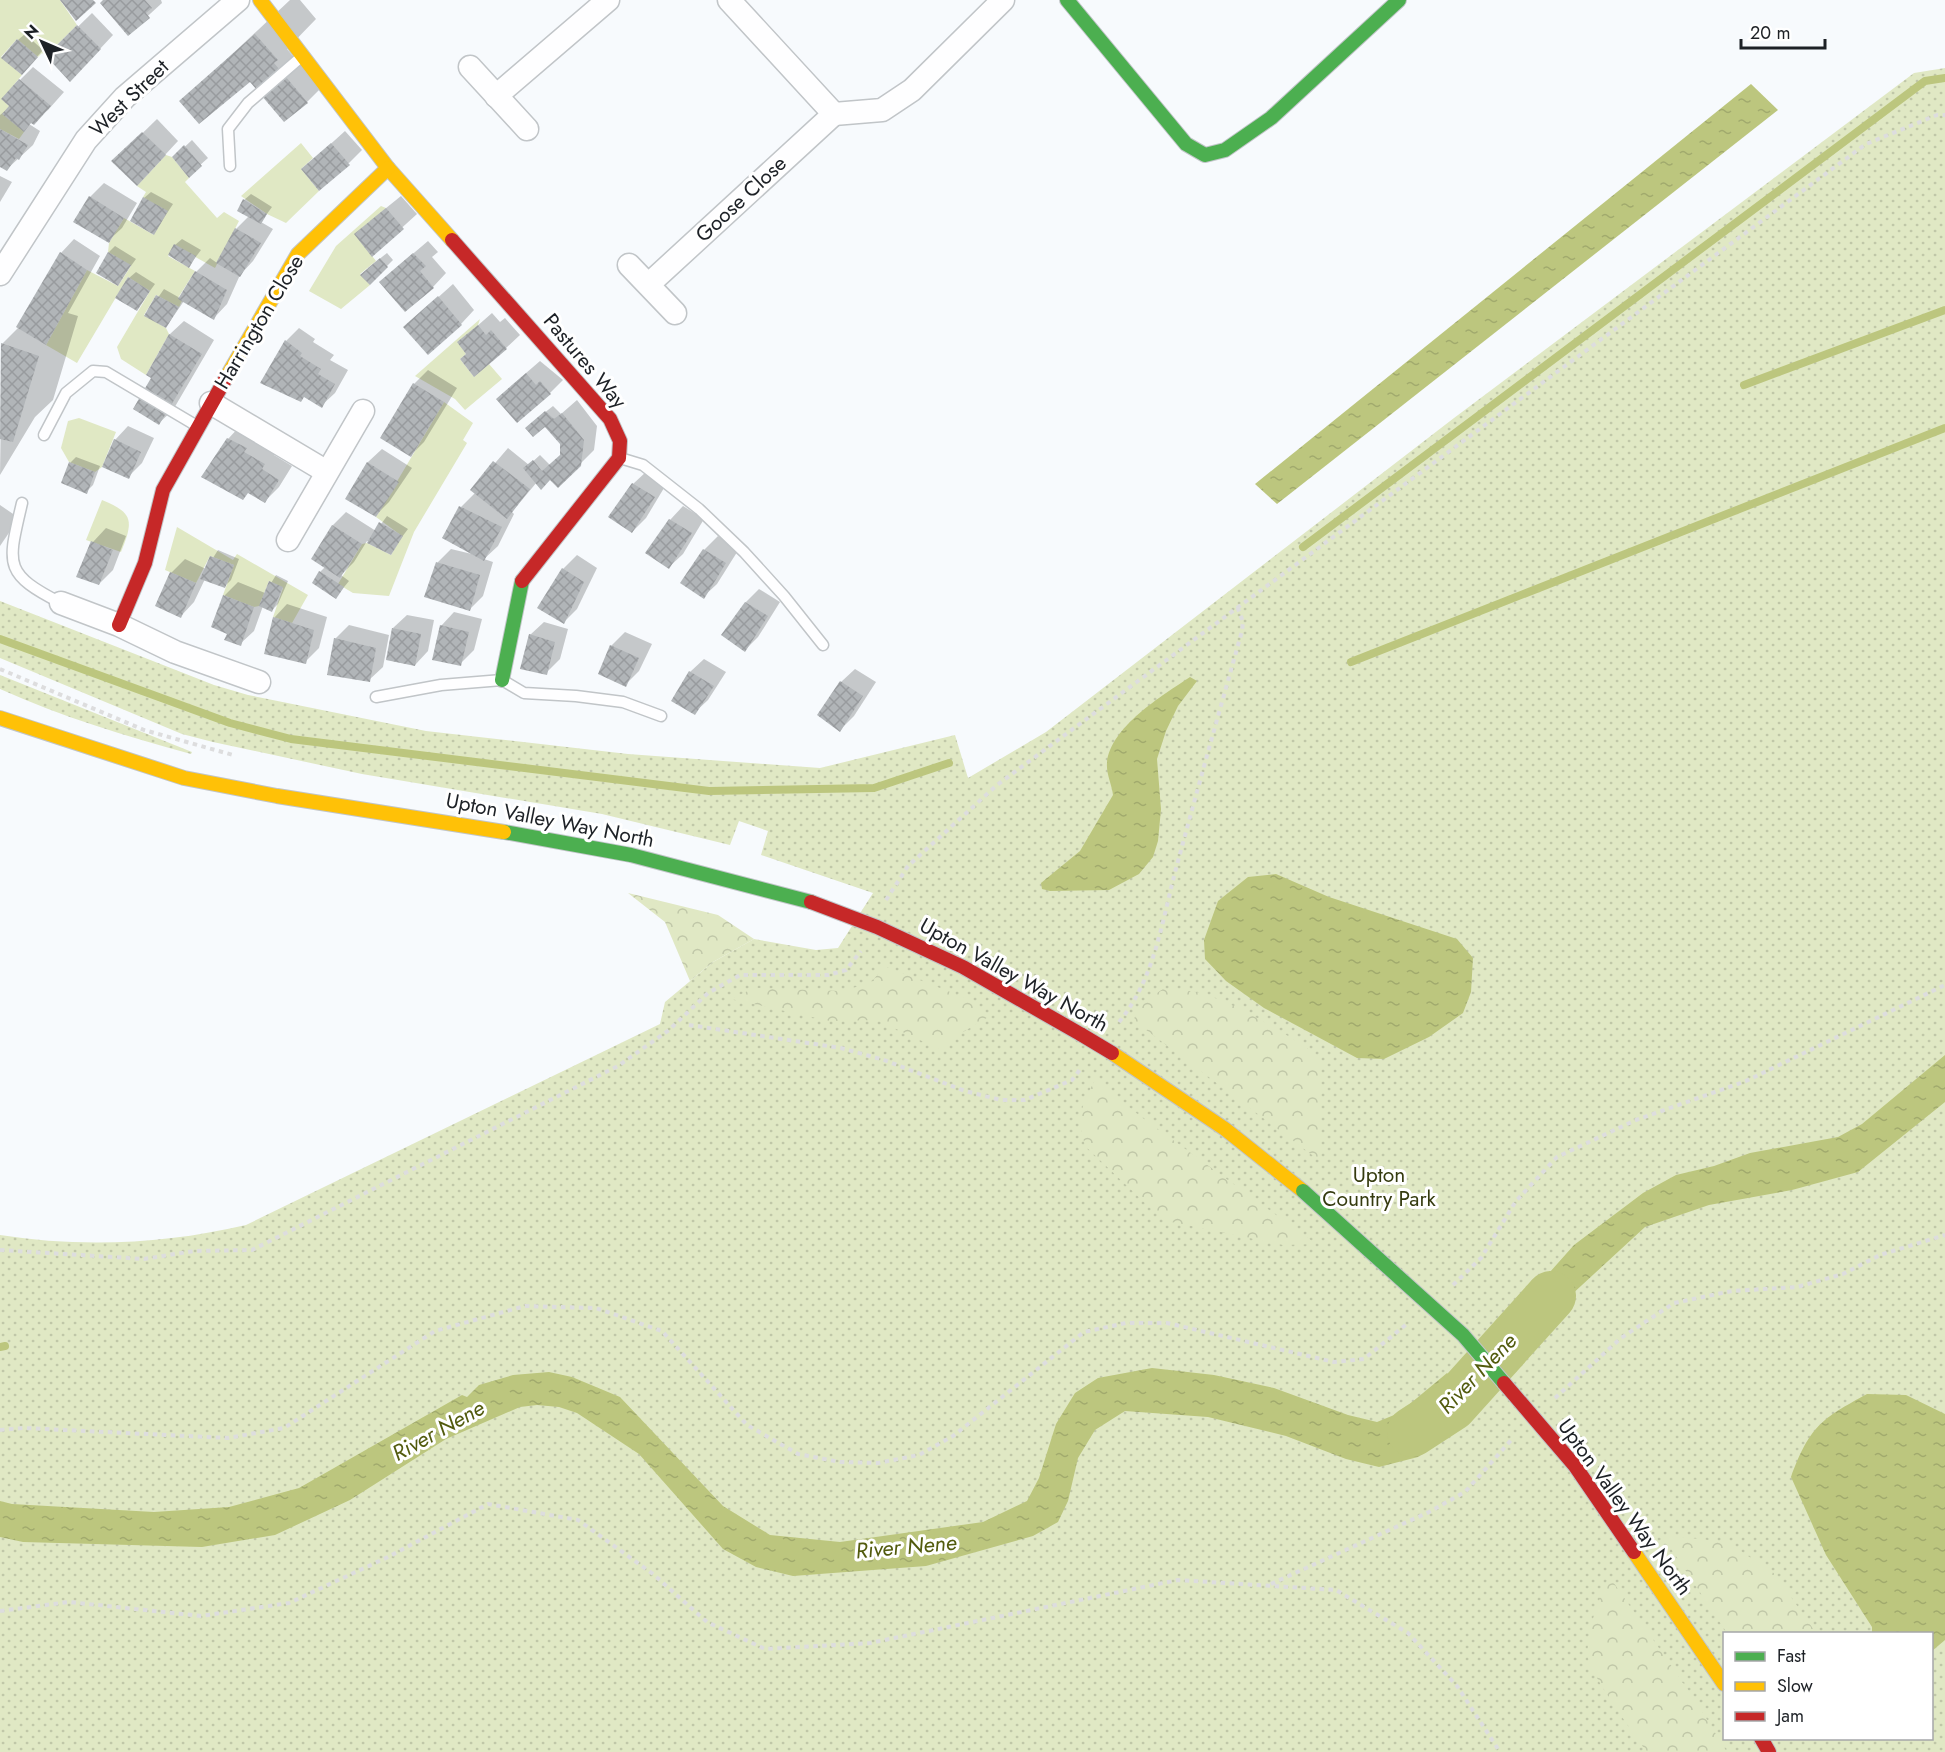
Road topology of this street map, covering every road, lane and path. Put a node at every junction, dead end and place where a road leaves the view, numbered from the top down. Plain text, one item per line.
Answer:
1 (238, 0) edge
2 (260, 0) edge
3 (608, 0) edge
4 (729, 0) edge
5 (1003, 0) edge
6 (1067, 0) edge
7 (1394, 2) edge
8 (302, 56) junction
9 (470, 67) dead end
10 (496, 96) junction
11 (834, 114) junction
12 (1945, 116) edge
13 (527, 129) dead end
14 (230, 166) dead end
15 (388, 168) junction
16 (629, 265) dead end
17 (0, 274) edge
18 (649, 284) junction
19 (675, 313) dead end
20 (211, 403) junction
21 (363, 411) dead end
22 (197, 426) junction
23 (45, 435) dead end
24 (619, 458) junction
25 (327, 472) junction
26 (22, 503) dead end
27 (288, 540) dead end
28 (61, 603) joint
29 (1237, 606) junction
30 (119, 625) junction
31 (823, 645) dead end
32 (502, 680) junction
33 (259, 682) dead end
34 (376, 697) dead end
35 (661, 716) dead end
36 (0, 718) edge
37 (877, 927) junction
38 (1945, 985) edge
39 (1129, 1010) dead end
40 (689, 1025) dead end
41 (1072, 1080) dead end
42 (1945, 1235) edge
43 (0, 1250) edge
44 (1451, 1287) dead end
45 (1409, 1322) dead end
46 (1552, 1401) dead end
47 (0, 1430) edge
48 (1519, 1432) dead end
49 (1270, 1585) junction
50 (0, 1611) edge
51 (1723, 1681) edge
52 (1500, 1752) edge

1 - 17 street, West Street
2 - 8 street, Pastures Way
3 - 10 street
4 - 11 street
5 - 11 street
6 - 7 street
8 - 14 lane
8 - 15 street, Pastures Way
9 - 10 street
10 - 13 street
11 - 18 street, Goose Close
12 - 29 path
15 - 20 street, Harrington Close
15 - 24 street, Pastures Way
16 - 18 street
18 - 19 street
20 - 22 street, Harrington Close
20 - 25 street, Harrington Close
21 - 25 street
22 - 23 lane
22 - 30 street, Harrington Close
24 - 31 lane
24 - 32 street
25 - 27 street
26 - 28 lane
28 - 30 street
29 - 37 path
29 - 39 path
30 - 33 street
32 - 34 lane
32 - 35 lane
36 - 37 street, Upton Valley Way North
37 - 43 path
37 - 51 street, Upton Valley Way North, bridge
38 - 44 path
40 - 41 path
42 - 46 path
45 - 47 path
48 - 49 path
49 - 50 path
49 - 52 path

